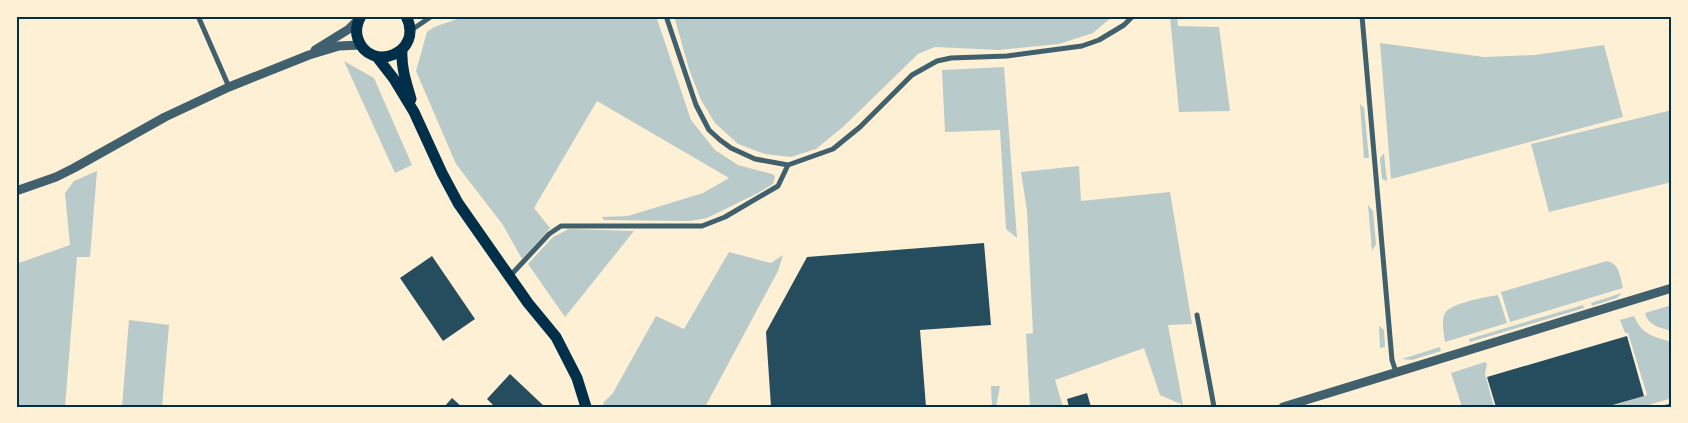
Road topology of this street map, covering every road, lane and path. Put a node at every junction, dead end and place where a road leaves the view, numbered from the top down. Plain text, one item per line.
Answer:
1 (198, 16) edge
2 (406, 16) edge
3 (432, 16) edge
4 (666, 16) edge
5 (1133, 16) edge
6 (1362, 16) edge
7 (360, 18) edge
8 (410, 32) junction
9 (361, 45) junction
10 (402, 50) junction
11 (309, 54) junction
12 (378, 57) junction
13 (230, 87) junction
14 (414, 112) junction
15 (788, 165) junction
16 (16, 191) edge
17 (510, 277) junction
18 (1672, 288) edge
19 (1197, 315) dead end
20 (1396, 372) junction
21 (586, 407) edge
22 (1214, 407) edge
23 (1283, 407) edge

1 - 13 street
2 - 8 main road
3 - 8 street
4 - 15 street
5 - 15 street
6 - 20 street
7 - 9 main road
7 - 11 street
8 - 10 main road
9 - 11 street
9 - 12 main road
10 - 12 main road
10 - 14 main road
11 - 13 street
12 - 14 main road
13 - 16 street
14 - 17 main road
15 - 17 street
17 - 21 main road
18 - 20 street
19 - 22 street
20 - 23 street

